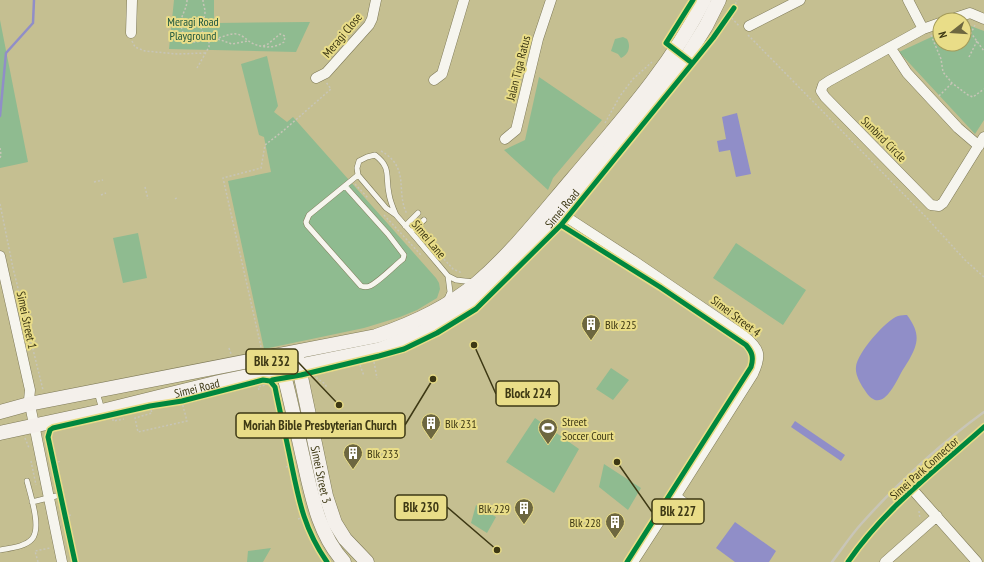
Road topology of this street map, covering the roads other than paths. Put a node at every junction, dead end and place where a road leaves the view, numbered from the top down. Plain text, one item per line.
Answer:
1 (132, 0) edge
2 (376, 0) edge
3 (464, 0) edge
4 (551, 0) edge
5 (704, 0) edge
6 (719, 0) edge
7 (800, 0) edge
8 (908, 0) edge
9 (972, 14) edge
10 (982, 18) edge
11 (932, 26) edge
12 (926, 28) junction
13 (747, 30) road end
14 (131, 33) road end
15 (890, 47) junction
16 (316, 78) dead end
17 (434, 80) dead end
18 (505, 139) dead end
19 (981, 141) edge
20 (358, 175) junction
21 (345, 186) junction
22 (554, 209) junction
23 (418, 213) dead end
24 (396, 215) junction
25 (424, 220) dead end
26 (405, 226) junction
27 (411, 232) junction
28 (0, 256) edge
29 (2, 270) edge
30 (448, 276) junction
31 (477, 283) junction
32 (445, 305) junction
33 (377, 350) junction
34 (296, 352) junction
35 (279, 355) junction
36 (216, 368) junction
37 (304, 371) junction
38 (284, 374) junction
39 (219, 382) junction
40 (97, 392) junction
41 (36, 400) junction
42 (0, 412) edge
43 (103, 414) junction
44 (33, 428) junction
45 (0, 433) edge
46 (27, 481) dead end
47 (913, 490) dead end
48 (677, 494) junction
49 (52, 497) junction
50 (32, 502) junction
51 (692, 506) dead end
52 (669, 507) junction
53 (937, 516) junction
54 (684, 518) dead end
55 (0, 550) edge
56 (62, 562) edge
57 (69, 562) edge
58 (344, 562) edge
59 (367, 562) edge
60 (633, 562) edge
61 (885, 562) edge
62 (977, 562) edge

1 - 14 street
2 - 16 street, Meragi Close
3 - 17 street
4 - 18 street, Jalan Tiga Ratus
5 - 22 main road, Simei Road
6 - 22 main road, Simei Road
7 - 13 street
8 - 12 street
9 - 10 street
11 - 12 street, Sunbird Circle
12 - 15 street, Sunbird Circle
15 - 19 street, Sunbird Circle
15 - 19 street, Sunbird Circle
20 - 21 lane
20 - 24 lane, Simei Lane
20 - 24 lane, Simei Lane
21 - 21 lane
22 - 31 main road, Simei Road
22 - 33 main road, Simei Road
22 - 48 street, Simei Street 4
23 - 26 lane
24 - 26 lane, Simei Lane
25 - 27 lane
26 - 27 lane, Simei Lane
27 - 30 lane, Simei Lane
28 - 29 street, Simei Street 1
29 - 41 street, Simei Street 1
30 - 31 lane, Simei Lane
30 - 32 lane, Simei Lane
31 - 32 main road, Simei Road
32 - 33 main road, Simei Road
33 - 34 main road, Simei Road
33 - 37 main road, Simei Road
34 - 35 main road, Simei Road
34 - 37 main road, Simei Street 3
35 - 36 main road, Simei Road
35 - 38 main road, Simei Street 3
36 - 39 lane
36 - 40 main road, Simei Road
37 - 38 main road, Simei Road
37 - 59 main road, Simei Street 3
38 - 39 main road, Simei Road
38 - 58 main road, Simei Street 3
39 - 43 main road, Simei Road
40 - 41 main road, Simei Road
40 - 43 lane
41 - 42 main road, Simei Road
41 - 44 street, Simei Street 1
43 - 44 main road, Simei Road
44 - 45 main road, Simei Road
44 - 49 street, Simei Street 1
46 - 50 lane
47 - 53 street
48 - 51 lane
48 - 52 street, Simei Street 4
49 - 50 lane
49 - 56 street, Simei Street 1
49 - 57 street, Simei Street 1
50 - 55 lane
52 - 54 lane
52 - 60 street, Simei Street 4
53 - 61 street
53 - 62 street

